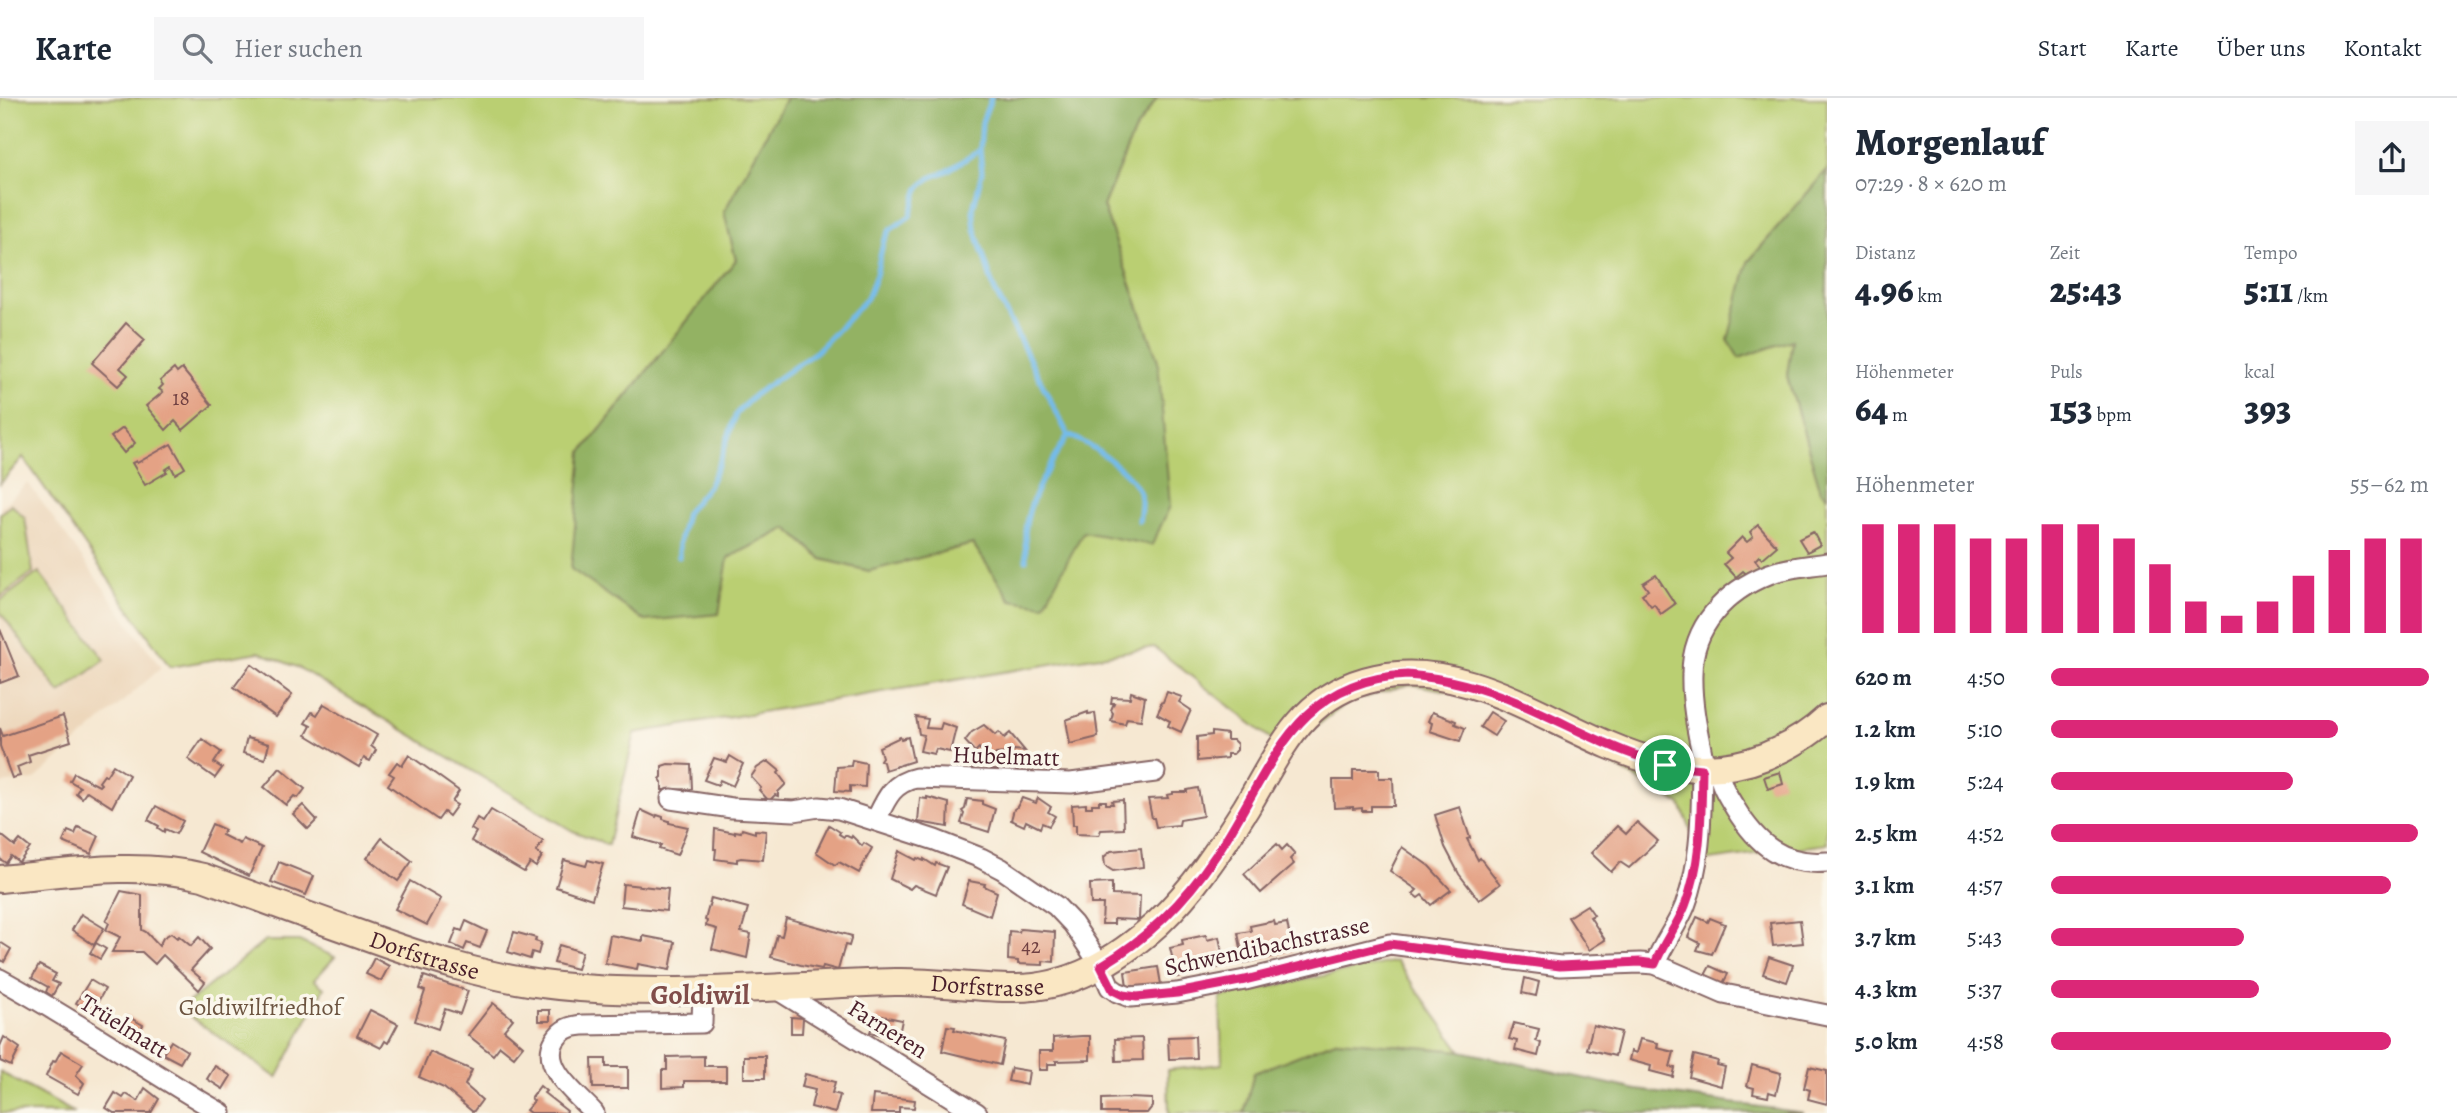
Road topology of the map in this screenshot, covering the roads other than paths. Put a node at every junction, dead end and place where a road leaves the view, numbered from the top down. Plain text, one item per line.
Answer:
1 (1827, 564) edge
2 (1827, 718) edge
3 (1708, 769) junction
4 (1155, 772) dead end
5 (671, 799) dead end
6 (876, 820) junction
7 (1827, 862) edge
8 (0, 879) edge
9 (1655, 964) junction
10 (1101, 966) junction
11 (0, 979) edge
12 (773, 987) junction
13 (703, 990) junction
14 (1827, 1015) edge
15 (221, 1113) edge
16 (594, 1113) edge
17 (977, 1113) edge

1 - 3 street
2 - 3 street, Dorfstrasse
3 - 7 street
3 - 9 street
3 - 10 street, Dorfstrasse
4 - 6 street, Hubelmatt
5 - 6 street
6 - 10 street
8 - 13 street, Dorfstrasse
9 - 10 street, Schwendibachstrasse
9 - 14 street, Schwendibachstrasse
10 - 12 street, Dorfstrasse
11 - 15 street, Trüelmatt
12 - 13 street, Dorfstrasse
12 - 17 street, Farneren
13 - 16 street

